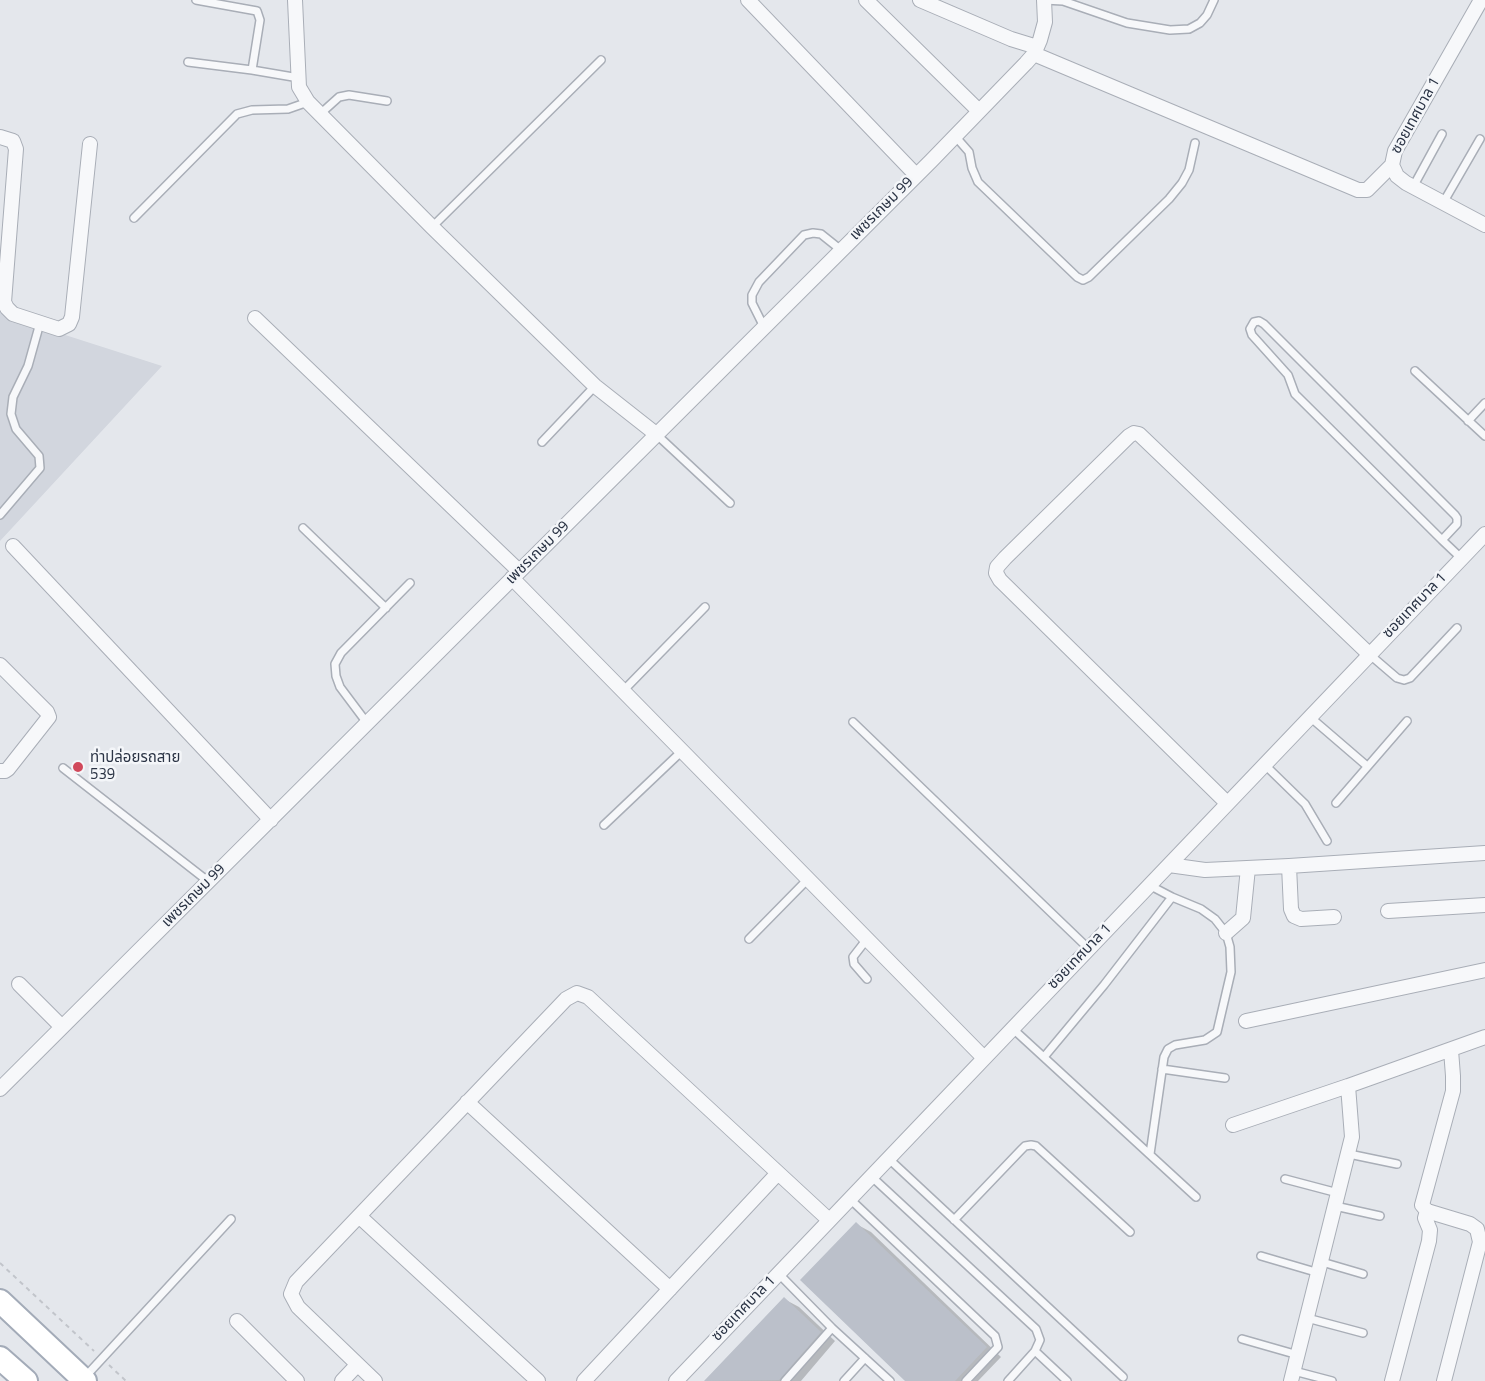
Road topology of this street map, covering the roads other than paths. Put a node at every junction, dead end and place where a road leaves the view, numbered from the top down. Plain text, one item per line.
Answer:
1 (196, 0) edge
2 (296, 0) edge
3 (748, 0) edge
4 (866, 0) edge
5 (920, 0) edge
6 (1044, 0) edge
7 (1214, 0) edge
8 (1481, 0) edge
9 (1035, 50) junction
10 (601, 60) dead end
11 (188, 62) dead end
12 (252, 70) junction
13 (299, 78) junction
14 (387, 101) dead end
15 (308, 102) junction
16 (979, 111) junction
17 (319, 115) junction
18 (1442, 134) dead end
19 (955, 136) junction
20 (0, 137) edge
21 (1480, 139) dead end
22 (1195, 143) dead end
23 (90, 144) dead end
24 (1392, 165) junction
25 (916, 175) junction
26 (1413, 187) junction
27 (1443, 203) junction
28 (134, 218) dead end
29 (1485, 225) edge
30 (432, 227) junction
31 (841, 250) junction
32 (255, 318) dead end
33 (40, 323) junction
34 (764, 327) junction
35 (1414, 371) dead end
36 (595, 386) junction
37 (1485, 403) edge
38 (1468, 421) junction
39 (656, 434) junction
40 (1485, 436) edge
41 (542, 442) dead end
42 (730, 503) dead end
43 (0, 515) edge
44 (303, 528) dead end
45 (1485, 534) edge
46 (1443, 540) junction
47 (13, 546) dead end
48 (1461, 558) junction
49 (516, 574) junction
50 (410, 583) dead end
51 (705, 607) dead end
52 (386, 608) junction
53 (1457, 628) dead end
54 (1369, 654) junction
55 (0, 665) edge
56 (623, 691) junction
57 (1310, 716) junction
58 (1407, 721) dead end
59 (854, 722) dead end
60 (367, 723) junction
61 (682, 751) junction
62 (1266, 765) junction
63 (1367, 766) junction
64 (63, 768) dead end
65 (0, 771) edge
66 (1227, 803) junction
67 (1336, 803) dead end
68 (271, 820) junction
69 (604, 825) dead end
70 (1327, 841) dead end
71 (1485, 853) edge
72 (1168, 865) junction
73 (1289, 866) junction
74 (1248, 868) junction
75 (808, 879) junction
76 (209, 882) junction
77 (1149, 885) junction
78 (1172, 897) junction
79 (1485, 905) edge
80 (1388, 911) dead end
81 (1334, 917) dead end
82 (1226, 933) junction
83 (749, 939) dead end
84 (867, 939) junction
85 (1089, 949) junction
86 (1485, 970) edge
87 (867, 979) dead end
88 (19, 984) dead end
89 (1246, 1021) dead end
90 (62, 1027) junction
91 (1012, 1028) junction
92 (1485, 1037) edge
93 (1451, 1050) junction
94 (1044, 1057) junction
95 (984, 1058) junction
96 (1162, 1069) junction
97 (1225, 1078) dead end
98 (1348, 1086) junction
99 (0, 1089) edge
100 (467, 1102) junction
101 (1233, 1125) dead end
102 (1150, 1154) junction
103 (1349, 1154) junction
104 (889, 1159) junction
105 (1397, 1164) dead end
106 (778, 1173) junction
107 (872, 1177) junction
108 (1285, 1179) dead end
109 (1197, 1197) dead end
110 (850, 1199) junction
111 (1337, 1199) junction
112 (1427, 1211) junction
113 (359, 1216) junction
114 (1380, 1216) dead end
115 (231, 1219) dead end
116 (830, 1220) junction
117 (954, 1220) junction
118 (1130, 1232) dead end
119 (1261, 1256) dead end
120 (1320, 1267) junction
121 (778, 1273) junction
122 (1363, 1274) dead end
123 (670, 1289) junction
124 (0, 1301) edge
125 (1307, 1318) junction
126 (237, 1321) dead end
127 (832, 1328) junction
128 (1363, 1333) dead end
129 (1242, 1339) dead end
130 (1035, 1351) junction
131 (1298, 1355) junction
132 (0, 1358) edge
133 (865, 1358) junction
134 (357, 1365) junction
135 (1293, 1376) edge
136 (1123, 1377) dead end
137 (84, 1380) edge
138 (26, 1381) edge
139 (297, 1381) edge
140 (342, 1381) edge
141 (375, 1381) edge
142 (538, 1381) edge
143 (584, 1381) edge
144 (676, 1381) edge
145 (785, 1381) edge
146 (844, 1381) edge
147 (890, 1381) edge
148 (966, 1381) edge
149 (1008, 1381) edge
150 (1067, 1381) edge
151 (1332, 1381) edge
152 (1392, 1381) edge
153 (1444, 1381) edge

1 - 12 lane
2 - 13 street
3 - 25 street
4 - 16 street
5 - 9 street
6 - 7 lane
6 - 9 street, เพชรเกษม 99
8 - 24 street, ซอยเทศบาล 1
9 - 16 street, เพชรเกษม 99
9 - 24 street
10 - 30 lane
11 - 12 lane
12 - 13 lane
13 - 15 street
14 - 17 lane
15 - 17 street
15 - 28 lane
16 - 19 street, เพชรเกษม 99
17 - 30 street
18 - 26 lane
19 - 22 lane
19 - 25 street, เพชรเกษม 99
20 - 33 street
21 - 27 lane
23 - 33 street
24 - 26 street, ซอยเทศบาล 1
25 - 31 street, เพชรเกษม 99
26 - 27 street, ซอยเทศบาล 1
27 - 29 street, ซอยเทศบาล 1
30 - 36 street
31 - 34 street, เพชรเกษม 99
31 - 34 lane
32 - 49 street
33 - 43 lane
34 - 39 street, เพชรเกษม 99
35 - 38 lane
36 - 39 street
36 - 41 lane
37 - 38 lane
38 - 40 lane
39 - 42 lane
39 - 49 street, เพชรเกษม 99
44 - 52 lane
45 - 48 street, ซอยเทศบาล 1
46 - 46 lane
46 - 48 lane
47 - 68 street
48 - 54 street, ซอยเทศบาล 1
49 - 56 street
49 - 60 street, เพชรเกษม 99
50 - 52 lane
51 - 56 lane
52 - 60 lane
53 - 54 lane
54 - 57 street, ซอยเทศบาล 1
54 - 66 street
55 - 65 street
56 - 61 street
57 - 62 street, ซอยเทศบาล 1
57 - 63 lane
58 - 63 lane
59 - 85 lane
60 - 68 street, เพชรเกษม 99
61 - 69 lane
61 - 75 street
62 - 66 street, ซอยเทศบาล 1
62 - 70 lane
63 - 67 lane
64 - 76 lane
66 - 72 street, ซอยเทศบาล 1
68 - 76 street, เพชรเกษม 99
71 - 73 street
72 - 74 street
72 - 77 street, ซอยเทศบาล 1
73 - 74 street
73 - 81 street
74 - 82 street
75 - 83 lane
75 - 84 street
76 - 90 street, เพชรเกษม 99
77 - 78 lane
77 - 85 street, ซอยเทศบาล 1
78 - 82 lane
78 - 94 lane
79 - 80 street
82 - 96 lane
84 - 87 lane
84 - 95 street
85 - 91 street, ซอยเทศบาล 1
86 - 89 street
88 - 90 street
90 - 99 street, เพชรเกษม 99
91 - 94 lane
91 - 95 street, ซอยเทศบาล 1
92 - 93 street
93 - 98 street
93 - 112 street
94 - 102 lane
95 - 104 street, ซอยเทศบาล 1
96 - 97 lane
96 - 102 lane
98 - 101 street
98 - 103 street
100 - 106 street
100 - 113 street
100 - 123 street
102 - 109 lane
103 - 105 lane
103 - 111 street
104 - 107 street, ซอยเทศบาล 1
104 - 117 lane
106 - 116 street
106 - 123 street
107 - 110 street, ซอยเทศบาล 1
107 - 130 lane
108 - 111 lane
110 - 116 street, ซอยเทศบาล 1
110 - 148 lane
111 - 114 lane
111 - 120 street
112 - 152 street
112 - 153 street
113 - 134 street
113 - 142 street
115 - 137 lane
116 - 121 street, ซอยเทศบาล 1
117 - 118 lane
117 - 136 lane
119 - 120 lane
120 - 122 lane
120 - 125 street
121 - 127 lane
121 - 144 street, ซอยเทศบาล 1
123 - 143 street
124 - 137 main road
125 - 128 lane
125 - 131 street
126 - 139 street
127 - 133 lane
127 - 145 lane
129 - 131 lane
130 - 149 lane
130 - 150 lane
131 - 135 street
132 - 138 main road
133 - 146 lane
133 - 147 lane
134 - 140 street
134 - 141 street
135 - 151 lane

